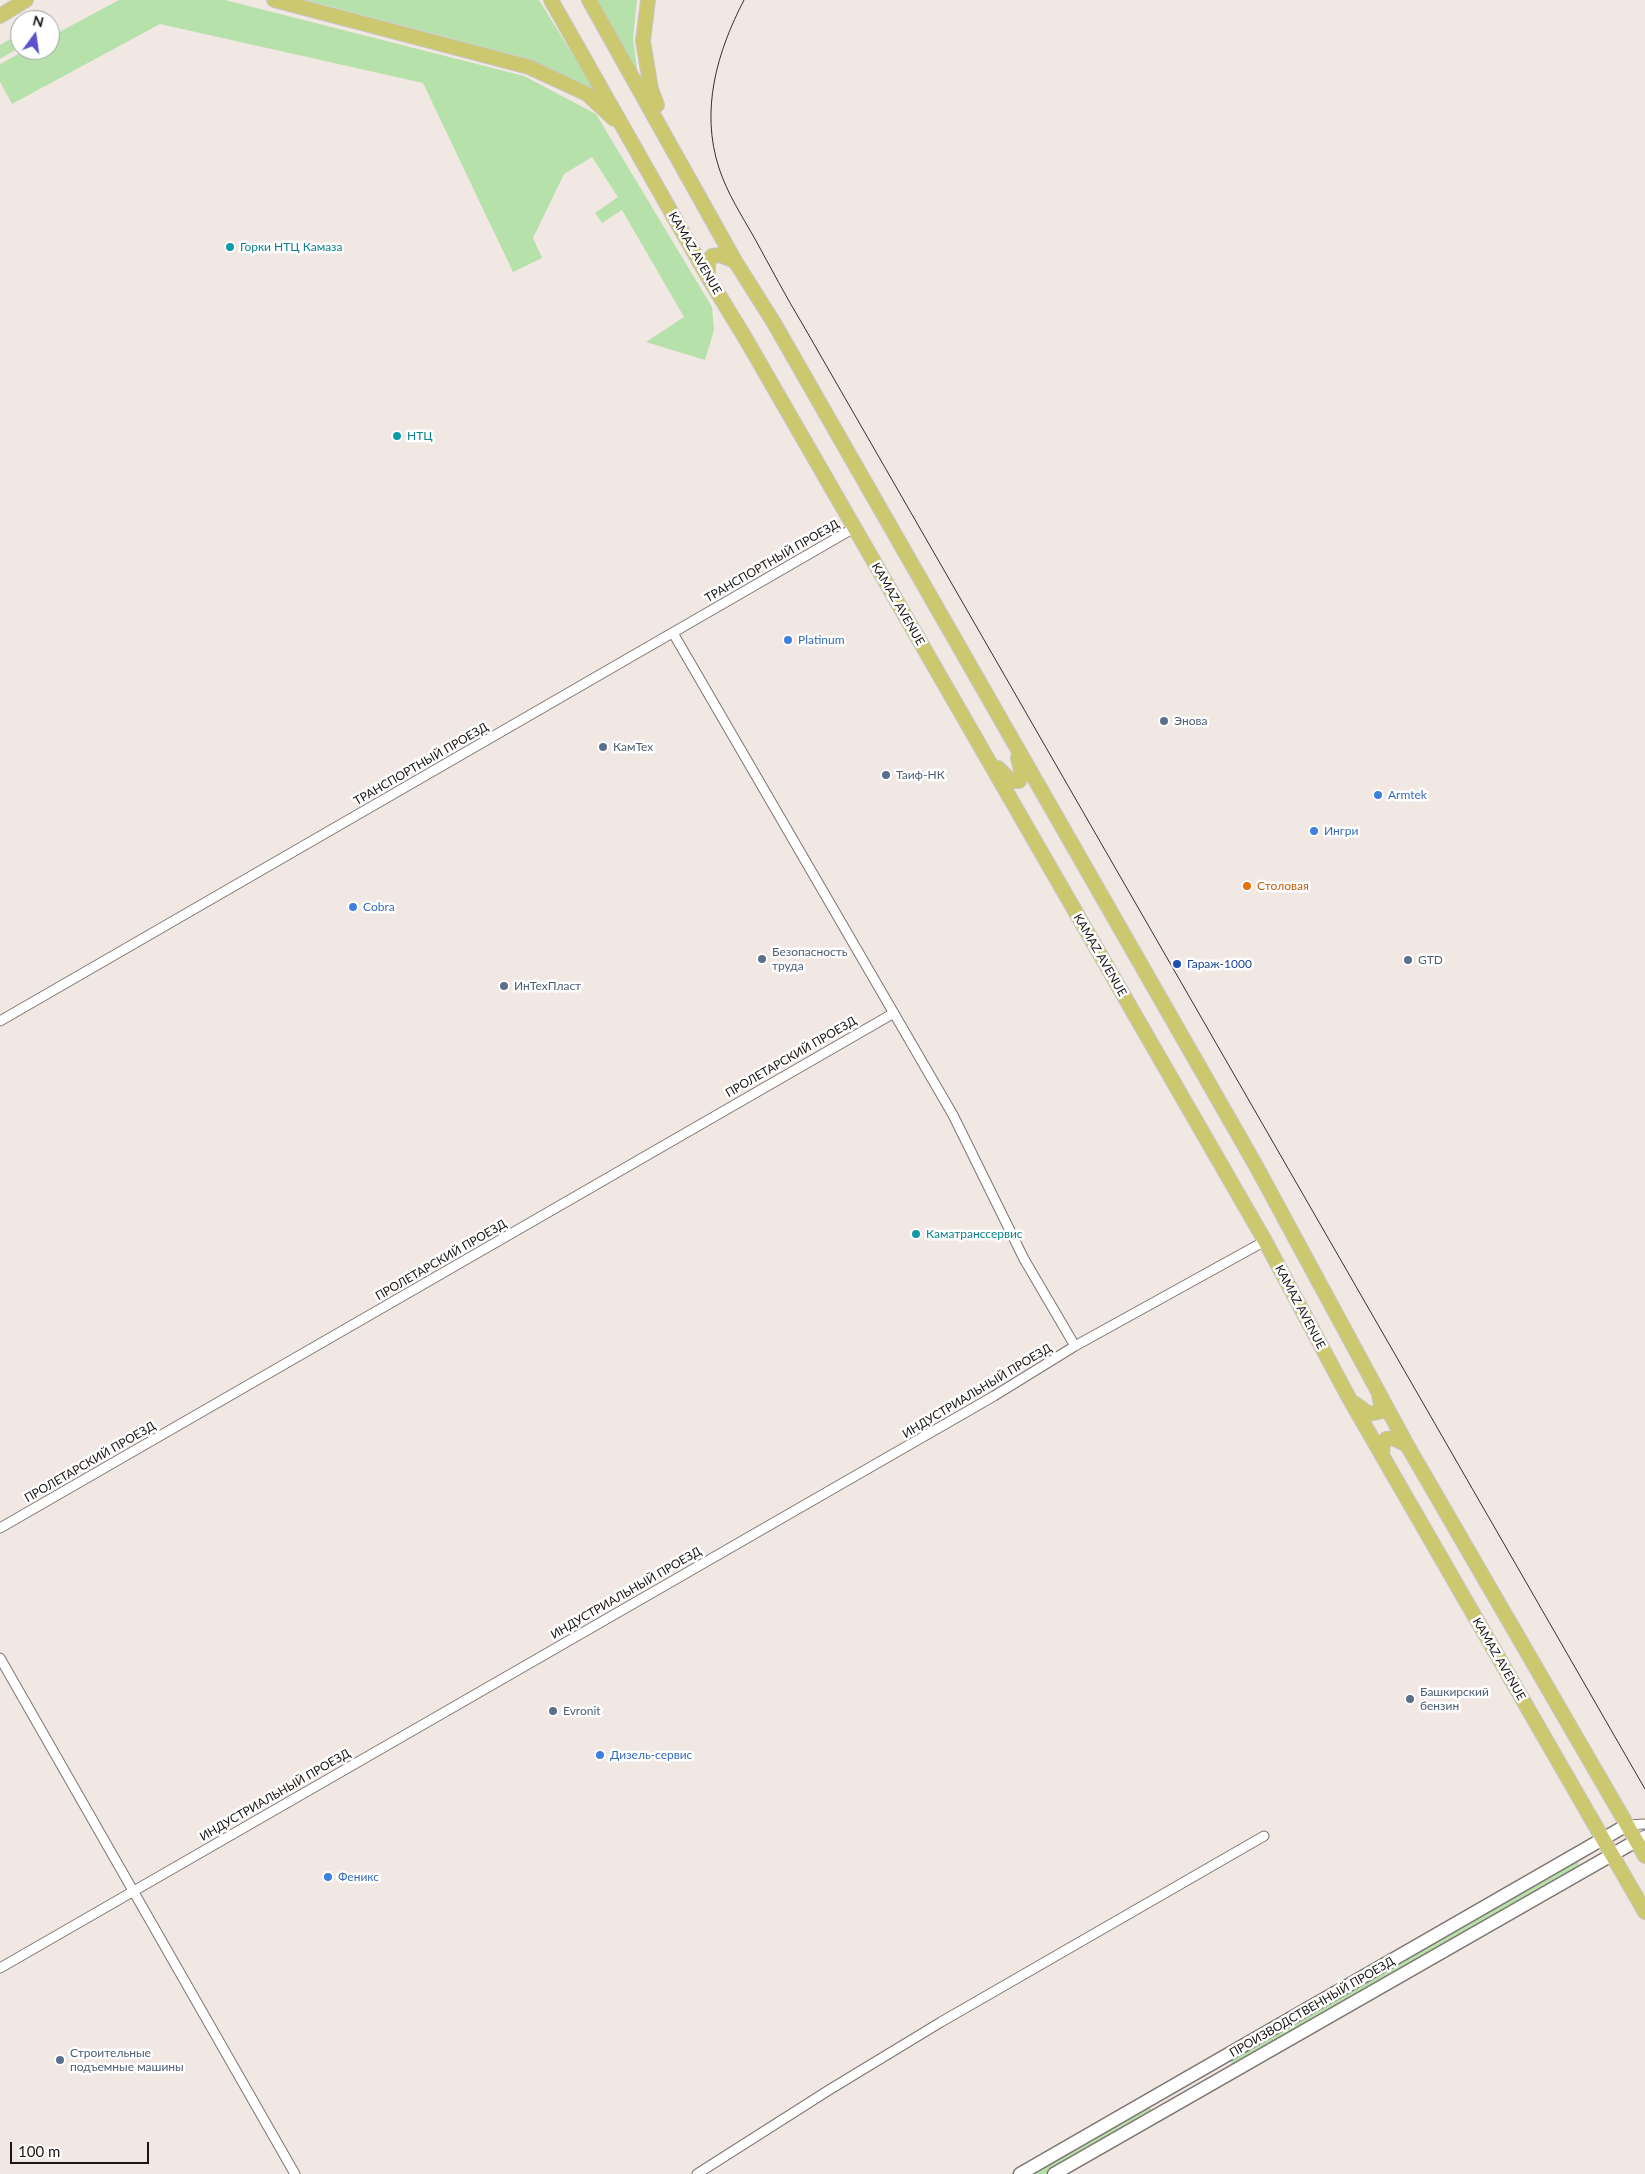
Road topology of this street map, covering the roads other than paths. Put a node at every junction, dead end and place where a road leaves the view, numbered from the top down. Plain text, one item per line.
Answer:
1 (26, 0) edge
2 (274, 0) edge
3 (551, 0) edge
4 (589, 0) edge
5 (648, 0) edge
6 (0, 16) edge
7 (671, 143) junction
8 (637, 149) junction
9 (736, 261) junction
10 (708, 277) junction
11 (854, 528) junction
12 (674, 633) junction
13 (1015, 744) junction
14 (987, 757) junction
15 (894, 1013) junction
16 (0, 1021) edge
17 (1265, 1241) junction
18 (1075, 1346) junction
19 (1379, 1394) junction
20 (1349, 1398) junction
21 (1407, 1445) junction
22 (1382, 1456) junction
23 (0, 1528) edge
24 (0, 1658) edge
25 (1627, 1824) junction
26 (1645, 1824) edge
27 (1264, 1836) dead end
28 (1604, 1838) junction
29 (1641, 1838) edge
30 (1613, 1855) junction
31 (1645, 1856) edge
32 (134, 1891) junction
33 (1645, 1912) edge
34 (0, 1968) edge
35 (1184, 2080) junction
36 (1192, 2095) junction
37 (296, 2174) edge
38 (697, 2174) edge
39 (1020, 2174) edge
40 (1054, 2174) edge

1 - 6 main road
2 - 8 main road
3 - 8 main road, KAMAZ AVENUE
4 - 7 main road
5 - 7 main road
7 - 9 main road
8 - 10 main road, KAMAZ AVENUE
9 - 10 main road
9 - 13 main road
10 - 11 main road, KAMAZ AVENUE
11 - 12 street, ТРАНСПОРТНЫЙ ПРОЕЗД
11 - 14 main road, KAMAZ AVENUE
12 - 15 street
12 - 16 street, ТРАНСПОРТНЫЙ ПРОЕЗД
13 - 14 main road
13 - 19 main road
14 - 17 main road, KAMAZ AVENUE
15 - 18 street
15 - 23 street, ПРОЛЕТАРСКИЙ ПРОЕЗД
17 - 18 street, ИНДУСТРИАЛЬНЫЙ ПРОЕЗД
17 - 20 main road, KAMAZ AVENUE
18 - 32 street, ИНДУСТРИАЛЬНЫЙ ПРОЕЗД
19 - 20 main road
19 - 21 main road
20 - 22 main road, KAMAZ AVENUE
21 - 22 main road
21 - 25 main road
22 - 28 main road, KAMAZ AVENUE
24 - 32 street
25 - 26 street
25 - 28 street, ПРОИЗВОДСТВЕННЫЙ ПРОЕЗД
25 - 29 main road
27 - 38 street
28 - 30 main road, KAMAZ AVENUE
28 - 35 street, ПРОИЗВОДСТВЕННЫЙ ПРОЕЗД
29 - 30 street, ПРОИЗВОДСТВЕННЫЙ ПРОЕЗД
29 - 31 main road
30 - 33 main road, KAMAZ AVENUE
30 - 36 street, ПРОИЗВОДСТВЕННЫЙ ПРОЕЗД
32 - 34 street, ИНДУСТРИАЛЬНЫЙ ПРОЕЗД
32 - 37 street
35 - 36 street
35 - 39 street, ПРОИЗВОДСТВЕННЫЙ ПРОЕЗД
36 - 40 street, ПРОИЗВОДСТВЕННЫЙ ПРОЕЗД

